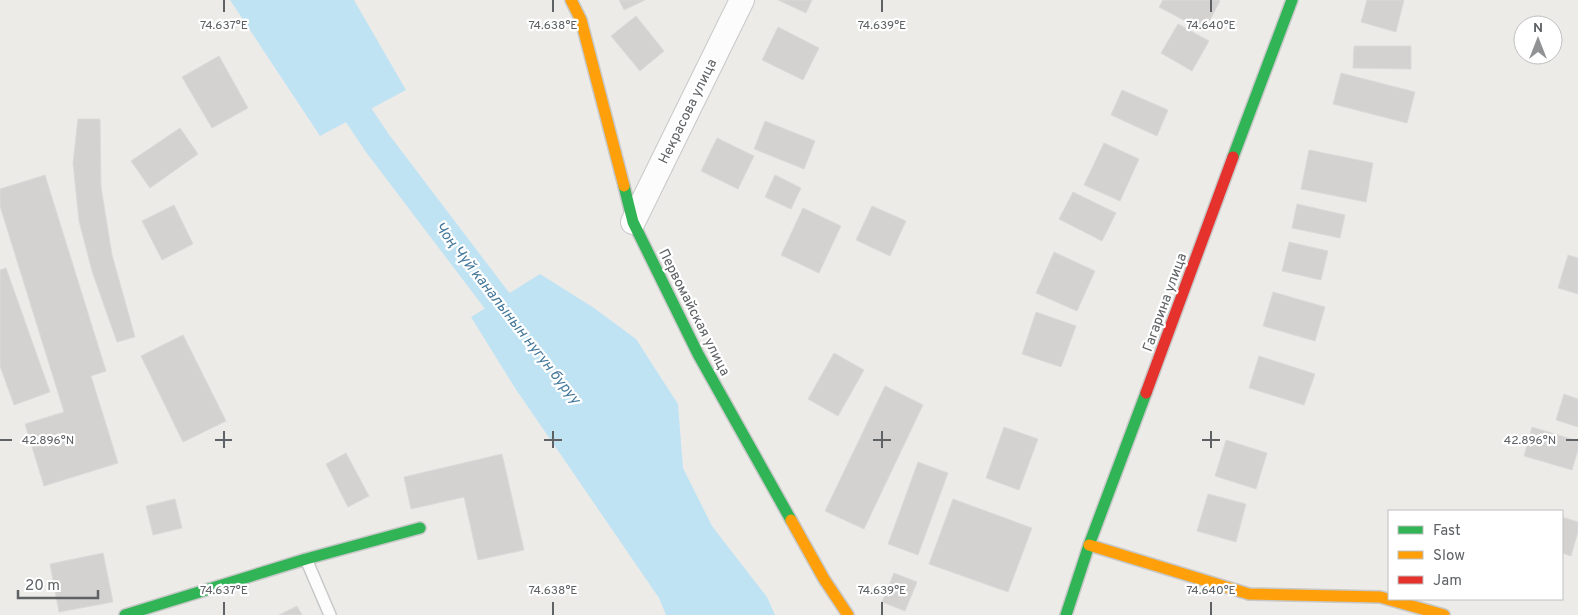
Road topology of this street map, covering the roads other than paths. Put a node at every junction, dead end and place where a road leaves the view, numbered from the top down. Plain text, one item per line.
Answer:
1 (571, 0) edge
2 (742, 0) edge
3 (1292, 0) edge
4 (633, 222) junction
5 (420, 528) dead end
6 (1089, 545) junction
7 (306, 559) junction
8 (1388, 599) edge
9 (1391, 600) edge
10 (125, 615) edge
11 (330, 615) edge
12 (848, 615) edge
13 (1066, 615) edge
14 (1444, 615) edge

1 - 4 street, Первомайская улица
2 - 4 street, Некрасова улица
3 - 6 street, Гагарина улица
4 - 12 street, Первомайская улица
5 - 7 street
6 - 8 street
6 - 13 street, Гагарина улица
7 - 10 street
7 - 11 lane
9 - 14 street

